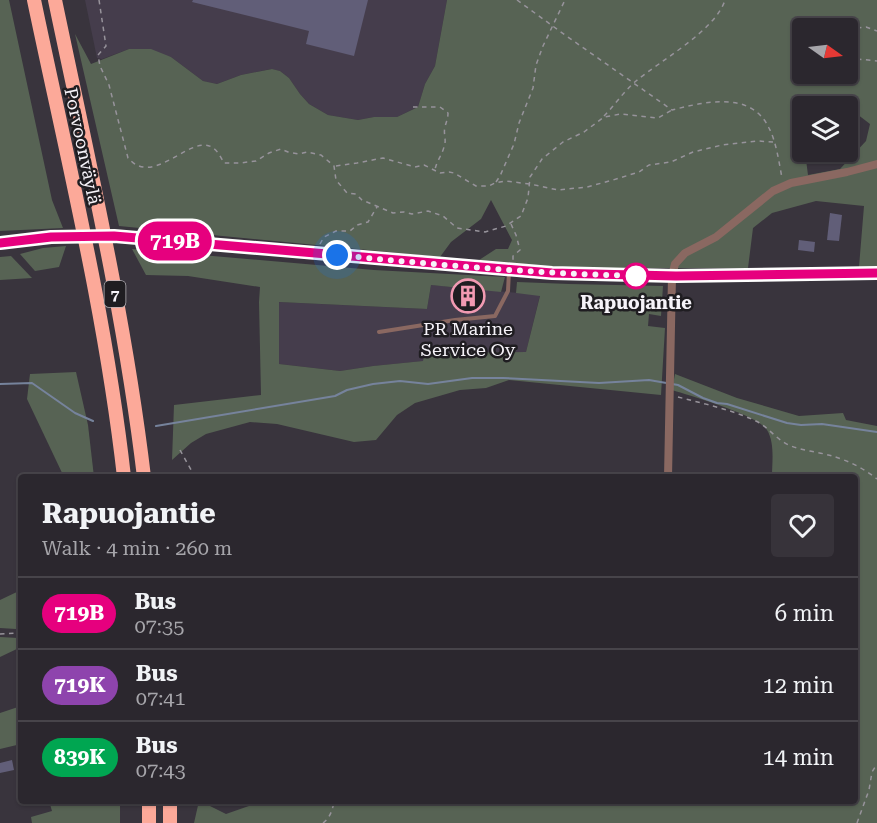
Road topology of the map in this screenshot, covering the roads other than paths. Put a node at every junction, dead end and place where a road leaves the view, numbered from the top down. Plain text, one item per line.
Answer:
1 (34, 0) edge
2 (55, 0) edge
3 (877, 164) edge
4 (72, 236) dead end
5 (114, 236) dead end
6 (0, 243) edge
7 (511, 267) junction
8 (877, 273) edge
9 (672, 276) junction
10 (379, 332) dead end
11 (124, 474) edge
12 (144, 474) edge
13 (668, 474) edge
14 (148, 804) edge
15 (170, 804) edge
16 (149, 823) edge
17 (170, 823) edge

1 - 11 highway, Porvoonväylä / 7
2 - 12 highway, Porvoonväylä / 7
3 - 9 street
4 - 6 street
5 - 7 street
7 - 9 street
7 - 10 lane
8 - 9 street
9 - 13 street
14 - 16 highway
15 - 17 highway

